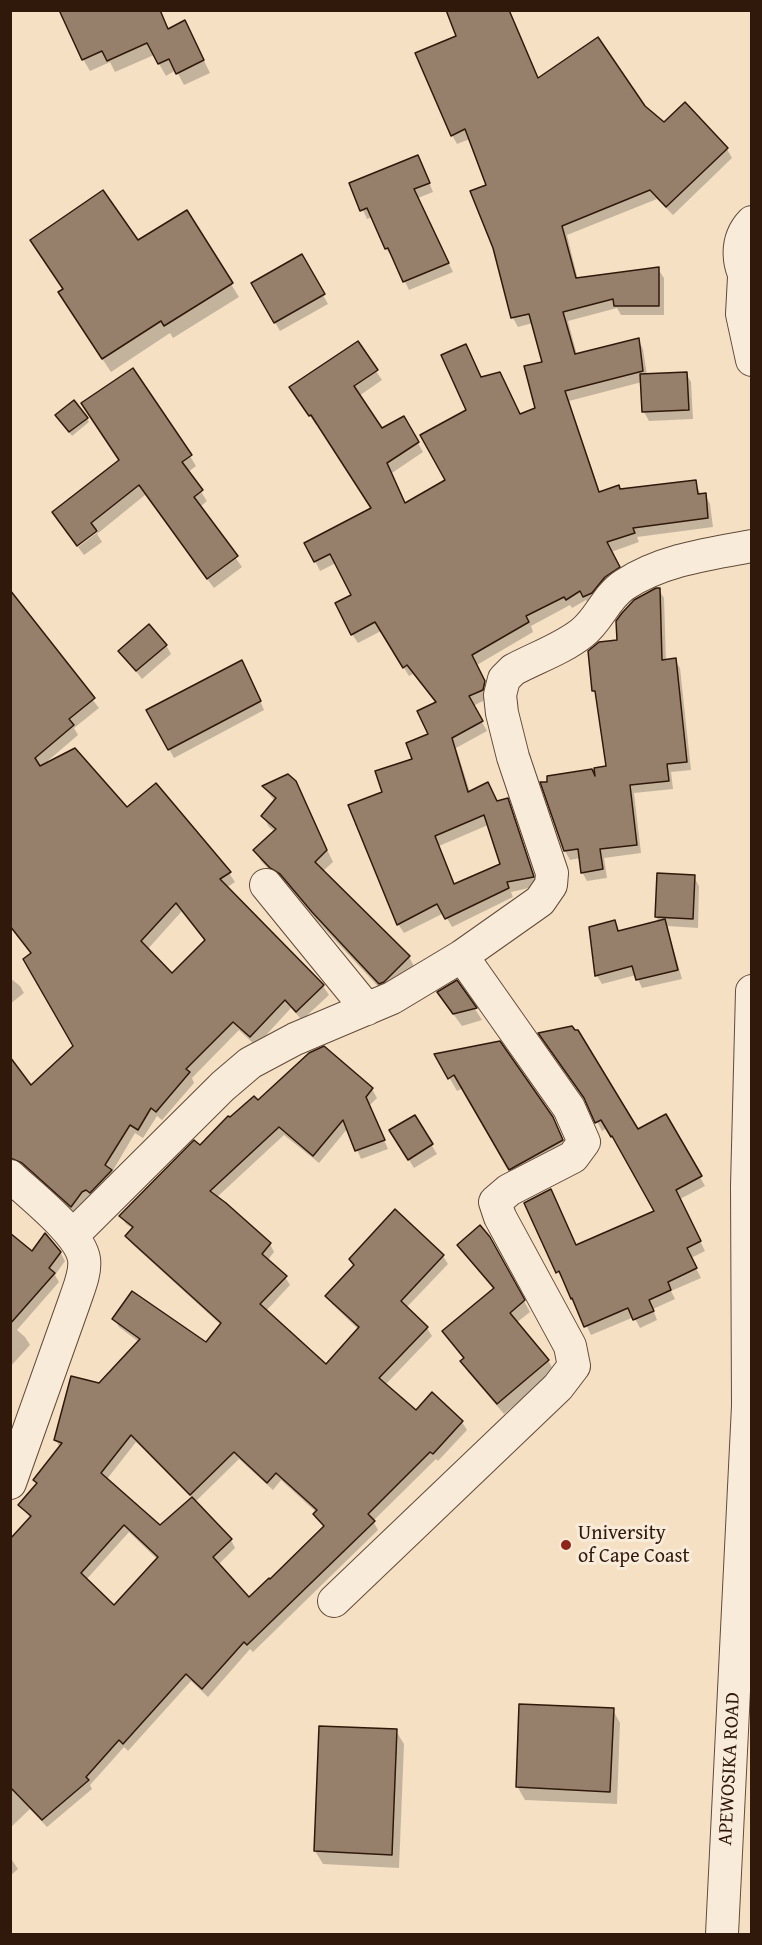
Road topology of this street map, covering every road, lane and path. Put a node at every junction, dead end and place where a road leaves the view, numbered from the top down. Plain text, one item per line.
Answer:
1 (750, 222) edge
2 (748, 282) edge
3 (752, 360) edge
4 (752, 546) edge
5 (266, 885) dead end
6 (462, 956) junction
7 (752, 991) edge
8 (368, 1009) junction
9 (10, 1176) edge
10 (73, 1235) junction
11 (10, 1483) edge
12 (334, 1601) dead end
13 (722, 1935) edge

1 - 2 street
2 - 3 street
4 - 6 street
5 - 8 street
6 - 8 street
6 - 12 street
7 - 13 street, APEWOSIKA ROAD
8 - 10 street
9 - 10 street
10 - 11 street

